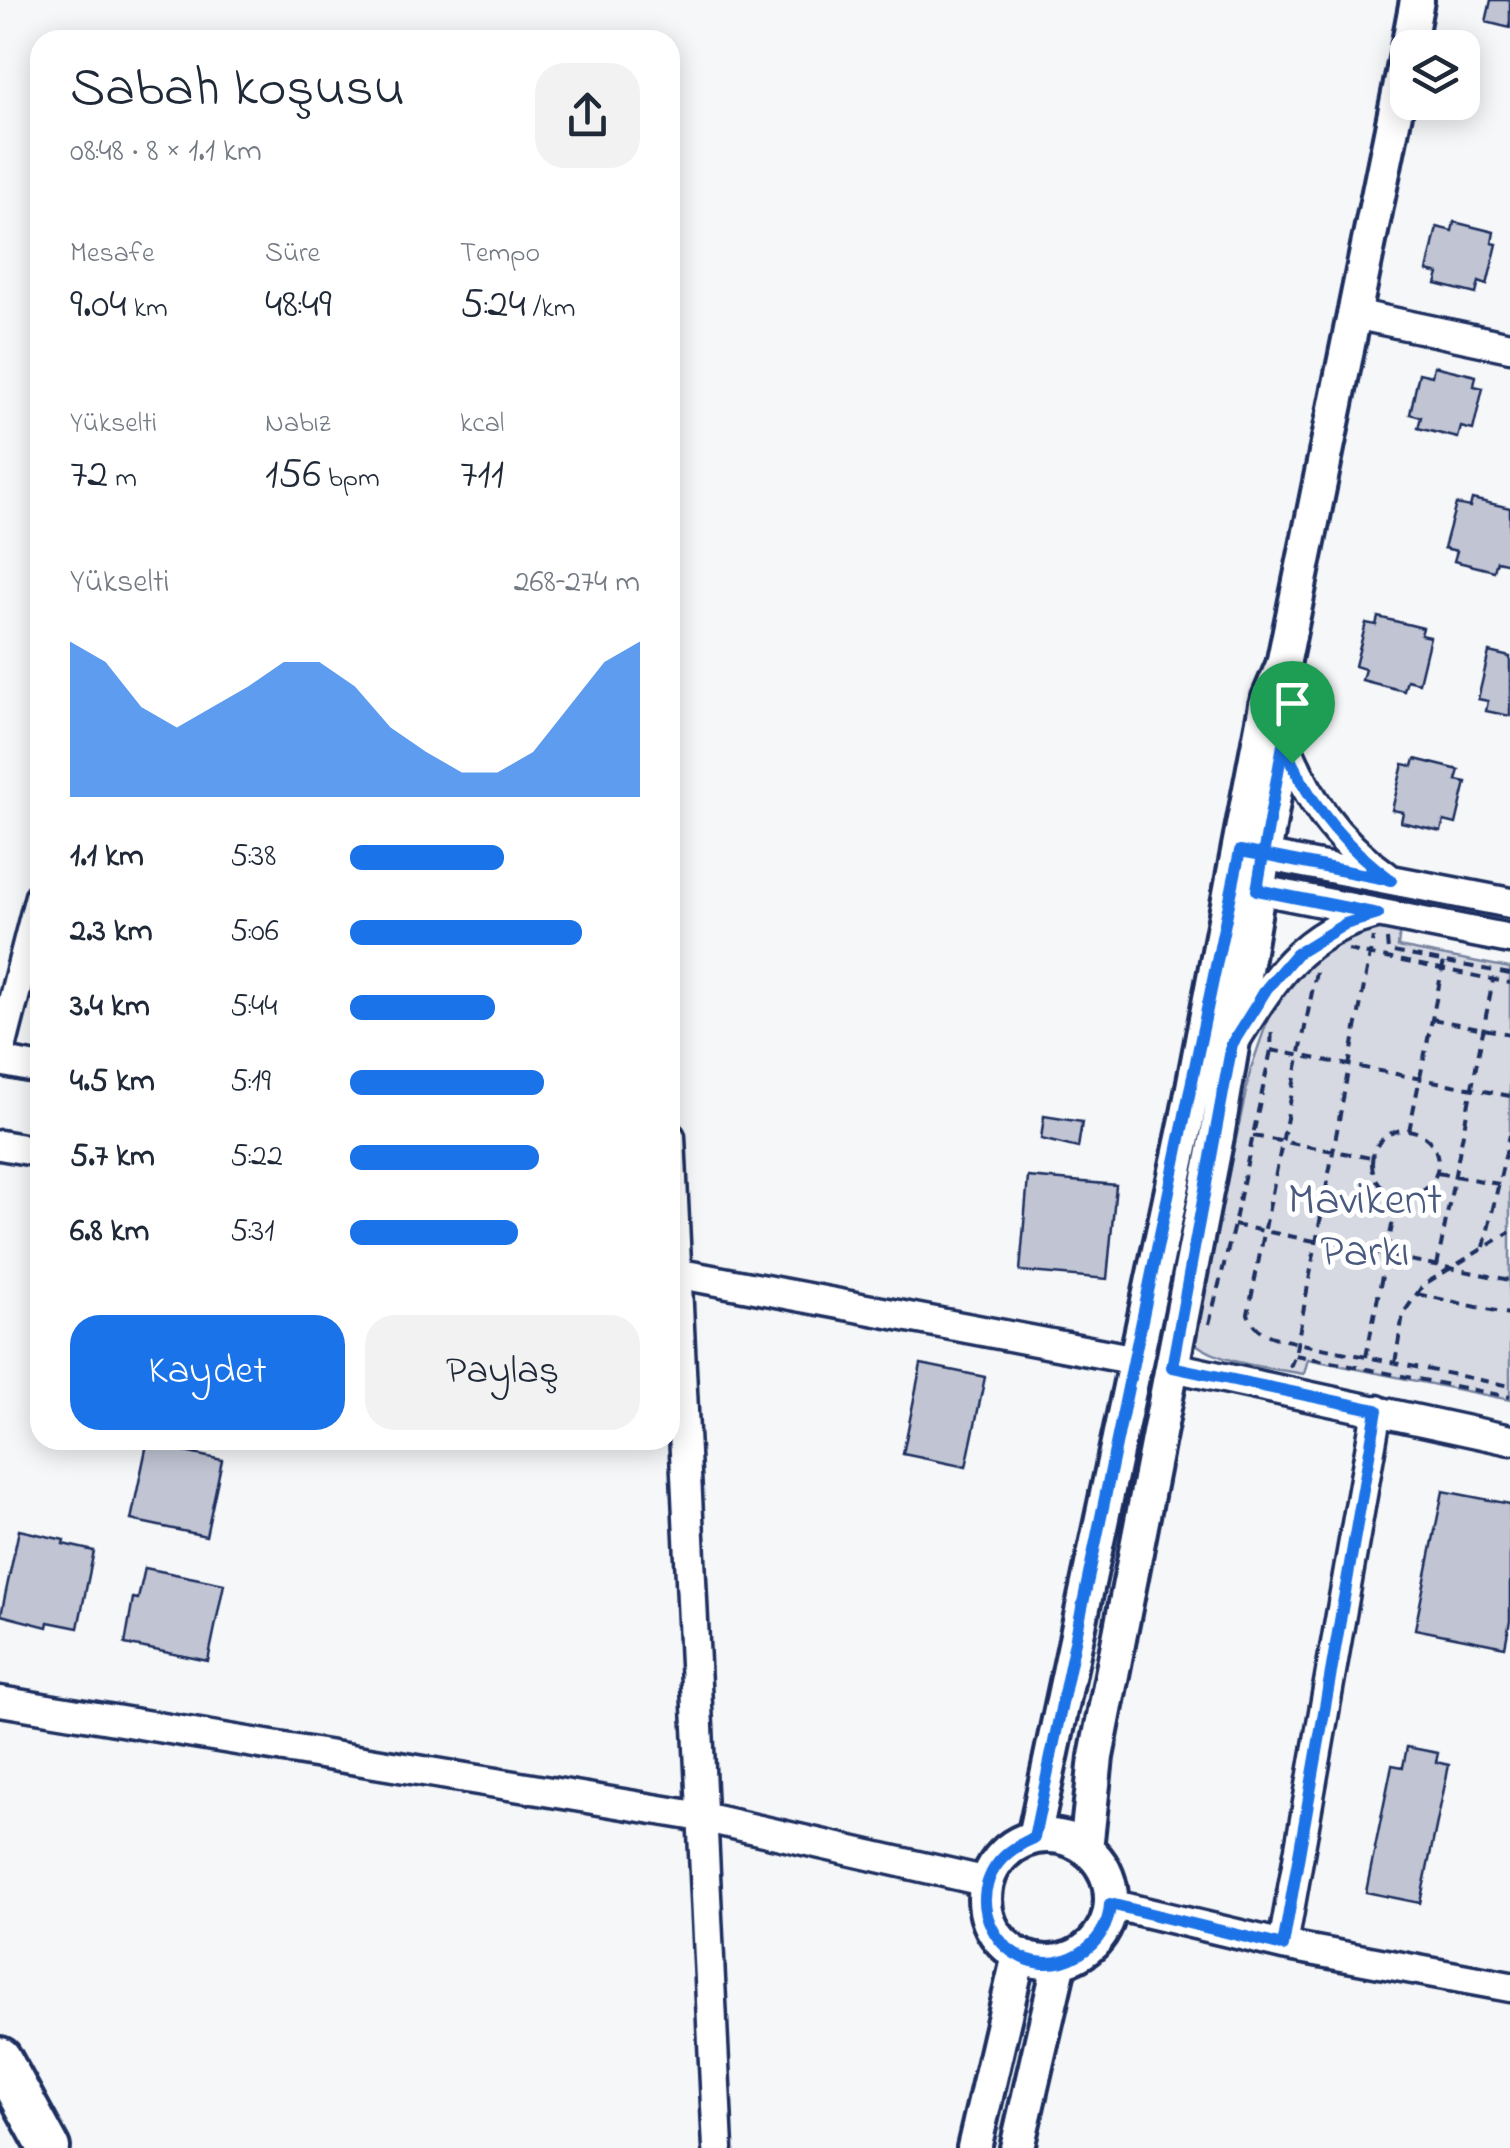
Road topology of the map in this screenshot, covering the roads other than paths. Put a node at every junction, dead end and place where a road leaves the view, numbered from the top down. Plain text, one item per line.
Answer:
1 (1417, 0) edge
2 (1411, 30) edge
3 (1393, 120) edge
4 (1354, 314) junction
5 (1510, 347) edge
6 (1283, 665) junction
7 (1284, 739) junction
8 (1252, 853) junction
9 (1391, 880) junction
10 (1245, 887) junction
11 (1510, 904) edge
12 (1376, 926) junction
13 (30, 935) edge
14 (1510, 940) edge
15 (1232, 1044) junction
16 (0, 1052) edge
17 (0, 1060) edge
18 (30, 1067) edge
19 (0, 1145) edge
20 (30, 1150) edge
21 (680, 1274) edge
22 (1136, 1360) junction
23 (1172, 1367) junction
24 (680, 1404) edge
25 (1377, 1410) junction
26 (1510, 1440) edge
27 (0, 1701) edge
28 (702, 1816) junction
29 (1034, 1838) junction
30 (1086, 1849) junction
31 (988, 1882) junction
32 (1110, 1904) junction
33 (1283, 1946) junction
34 (1018, 1955) junction
35 (1060, 1960) junction
36 (1510, 1987) edge
37 (0, 2058) edge
38 (50, 2148) edge
39 (718, 2148) edge
40 (974, 2148) edge
41 (1017, 2148) edge

1 - 2 main road
3 - 4 main road
4 - 5 street
4 - 6 main road
6 - 7 main road
6 - 8 main road
7 - 8 main road
7 - 9 street
8 - 9 street
8 - 10 main road
9 - 11 street
10 - 12 street
10 - 15 main road
10 - 22 main road
12 - 14 street
12 - 15 street
13 - 16 street
15 - 23 main road
17 - 18 street
19 - 20 street
21 - 22 street
22 - 29 main road
23 - 25 street
23 - 30 main road
24 - 28 street
25 - 26 street
25 - 33 street
27 - 28 street
28 - 31 street
28 - 39 street
29 - 30 main road
29 - 31 main road
30 - 32 main road
31 - 34 main road
32 - 33 street
32 - 35 main road
33 - 36 street
34 - 35 main road
34 - 40 main road
35 - 41 main road
37 - 38 highway

